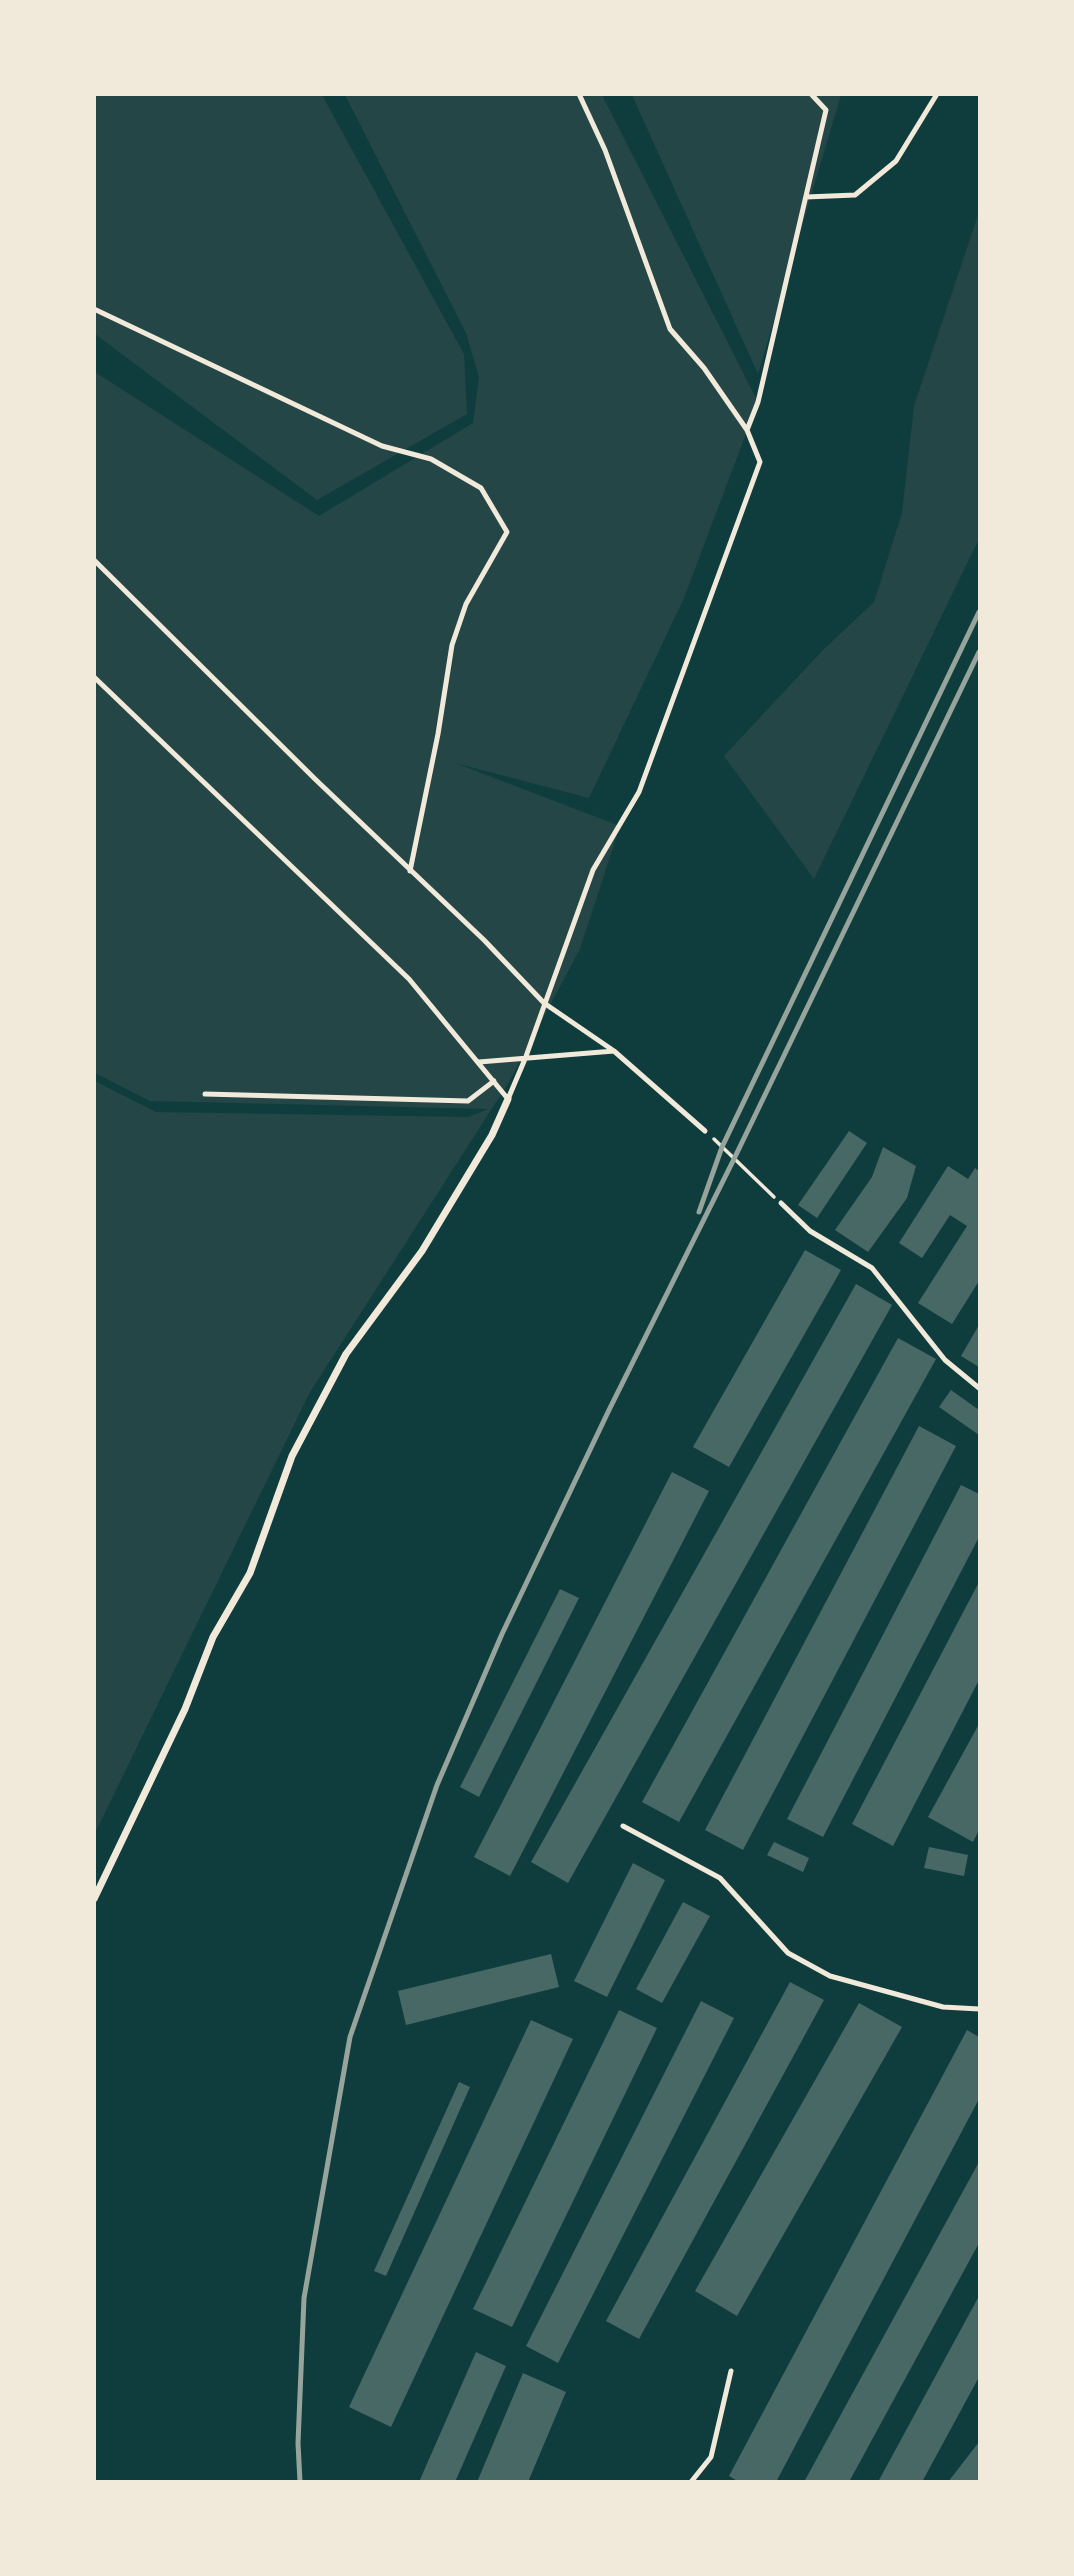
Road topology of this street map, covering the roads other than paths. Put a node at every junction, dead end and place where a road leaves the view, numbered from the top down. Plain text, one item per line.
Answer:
1 (579, 94) edge
2 (811, 94) edge
3 (937, 94) edge
4 (806, 197) junction
5 (94, 309) edge
6 (747, 430) junction
7 (94, 560) edge
8 (94, 677) edge
9 (410, 871) junction
10 (544, 1003) junction
11 (614, 1051) junction
12 (525, 1059) junction
13 (479, 1062) junction
14 (494, 1082) junction
15 (205, 1094) dead end
16 (508, 1099) junction
17 (705, 1131) road end
18 (780, 1203) road end
19 (979, 1388) edge
20 (623, 1826) dead end
21 (94, 1899) edge
22 (979, 2009) edge
23 (731, 2371) dead end
24 (691, 2482) edge

1 - 6 lane
2 - 4 lane
3 - 4 lane
4 - 6 lane
5 - 9 lane
6 - 10 lane
7 - 9 lane
8 - 13 lane
9 - 10 lane
10 - 11 lane
10 - 12 lane
11 - 12 lane
11 - 17 lane
12 - 13 lane
12 - 16 lane
13 - 14 lane
14 - 15 lane
14 - 16 lane
16 - 21 street
18 - 19 lane
20 - 22 lane
23 - 24 lane

